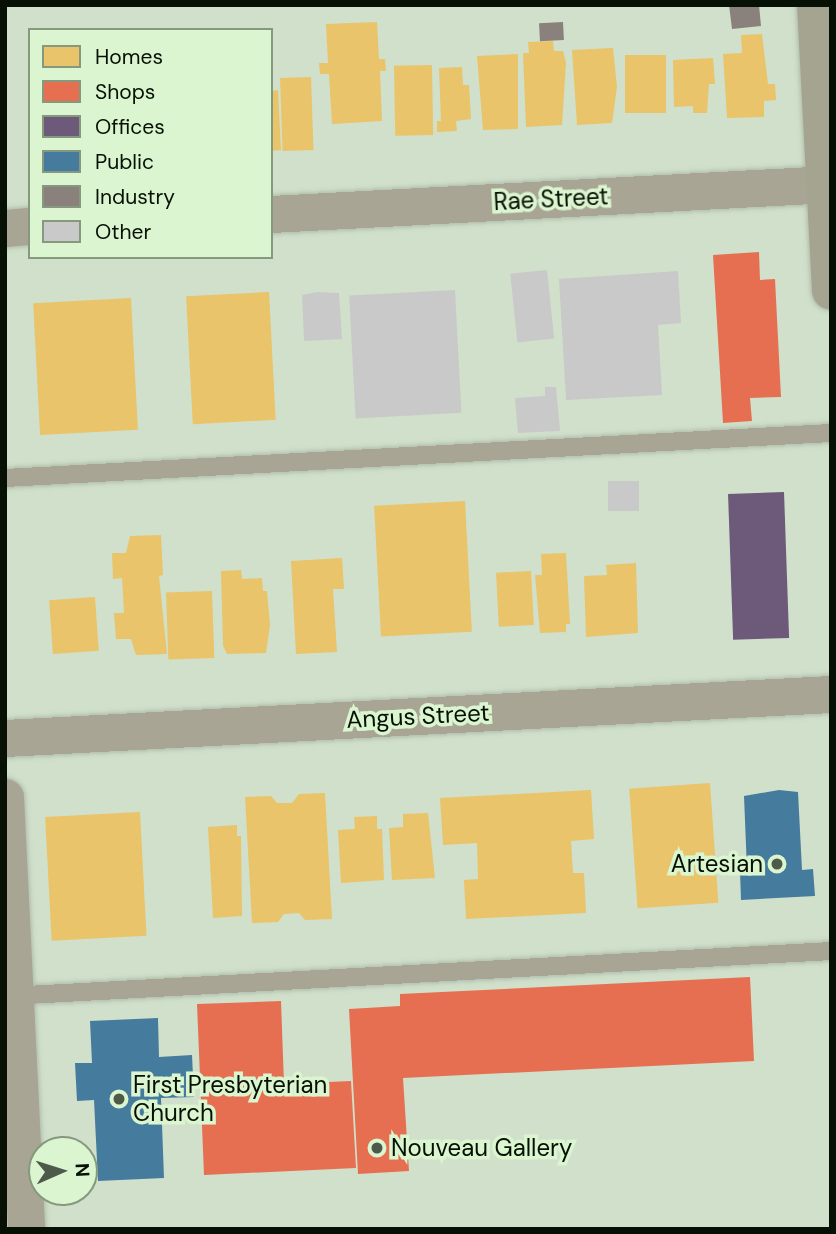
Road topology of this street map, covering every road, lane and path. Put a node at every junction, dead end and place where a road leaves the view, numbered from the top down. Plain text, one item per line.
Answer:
1 (816, 5) edge
2 (828, 184) edge
3 (273, 214) edge
4 (28, 226) edge
5 (5, 228) edge
6 (831, 291) edge
7 (831, 433) edge
8 (5, 478) edge
9 (831, 695) edge
10 (5, 738) edge
11 (5, 797) edge
12 (831, 951) edge
13 (10, 996) edge
14 (26, 1229) edge

1 - 2 street
2 - 3 street, Rae Street
2 - 6 street
4 - 5 street
7 - 8 lane
9 - 10 street, Angus Street
11 - 13 street
12 - 13 lane
13 - 14 street

